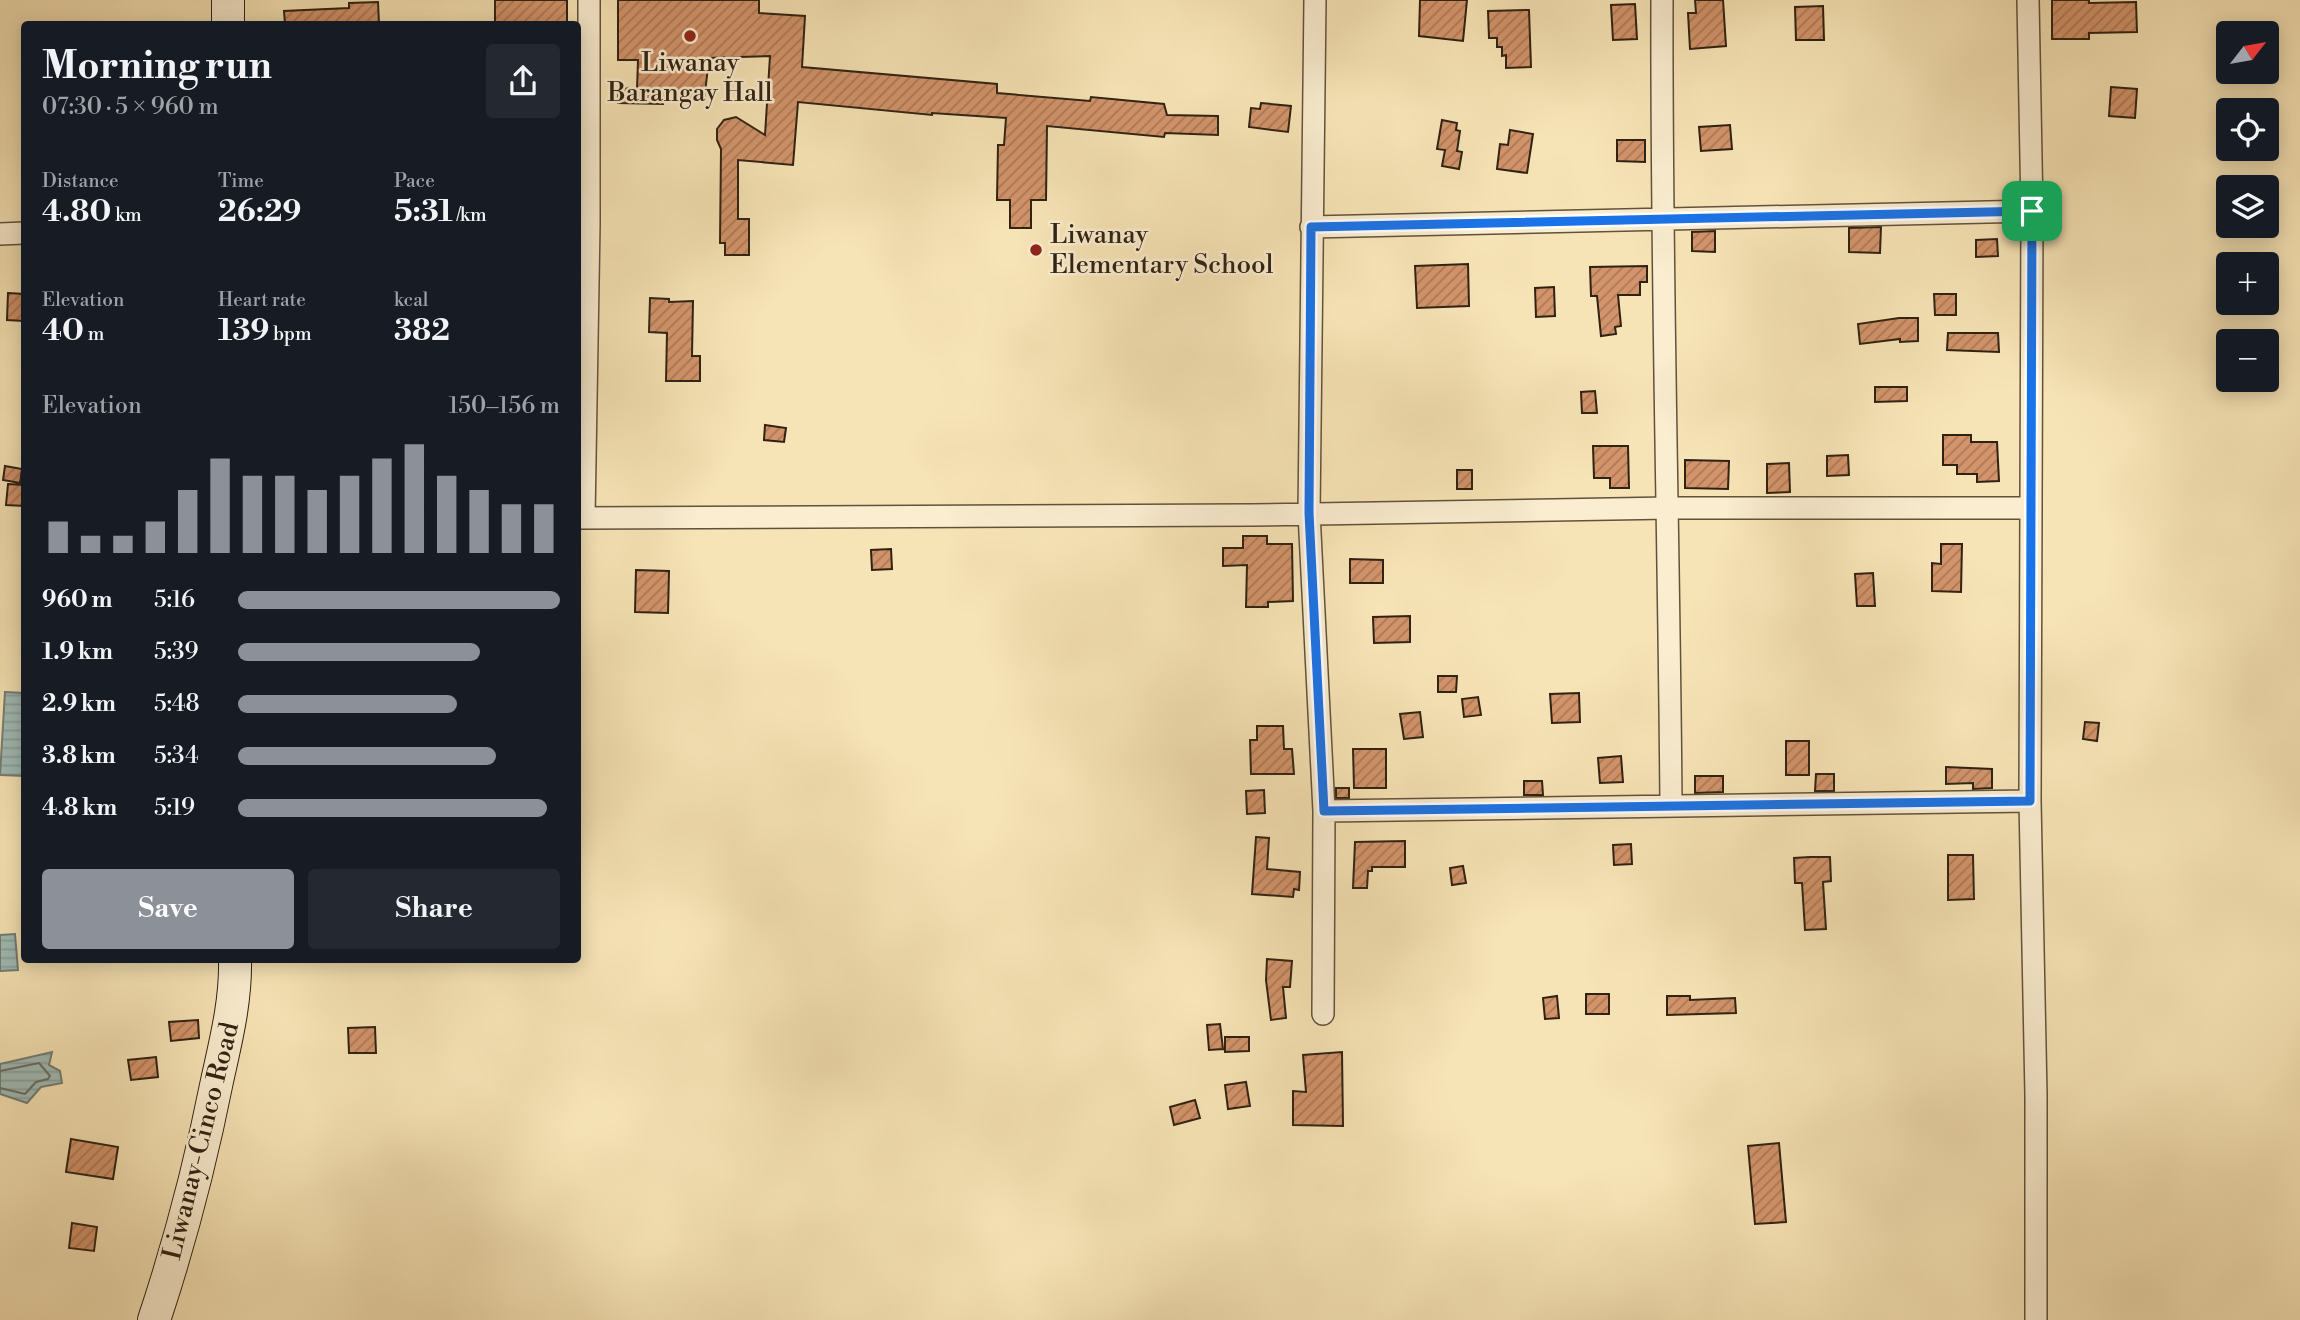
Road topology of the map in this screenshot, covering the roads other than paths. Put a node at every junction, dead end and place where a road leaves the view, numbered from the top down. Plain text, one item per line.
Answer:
1 (228, 0) edge
2 (589, 0) edge
3 (1315, 0) edge
4 (1662, 0) edge
5 (2028, 0) edge
6 (228, 21) edge
7 (2032, 211) junction
8 (1661, 218) junction
9 (583, 224) edge
10 (1311, 227) junction
11 (21, 233) edge
12 (0, 234) edge
13 (1668, 508) junction
14 (2031, 508) junction
15 (1309, 513) junction
16 (581, 518) edge
17 (2030, 801) junction
18 (1671, 806) junction
19 (1324, 811) junction
20 (235, 963) edge
21 (1323, 1014) dead end
22 (154, 1320) edge
23 (2036, 1320) edge

1 - 6 street
2 - 9 street
3 - 10 street
4 - 8 street
5 - 7 street
7 - 8 street
7 - 14 street
8 - 10 street
8 - 13 street
9 - 16 street
10 - 15 street
11 - 12 street
13 - 14 street
13 - 15 street
13 - 18 street
14 - 17 street
15 - 16 street
15 - 19 street
17 - 18 street
17 - 23 street
18 - 19 street
19 - 21 street
20 - 22 street, Liwanay-Cinco Road

